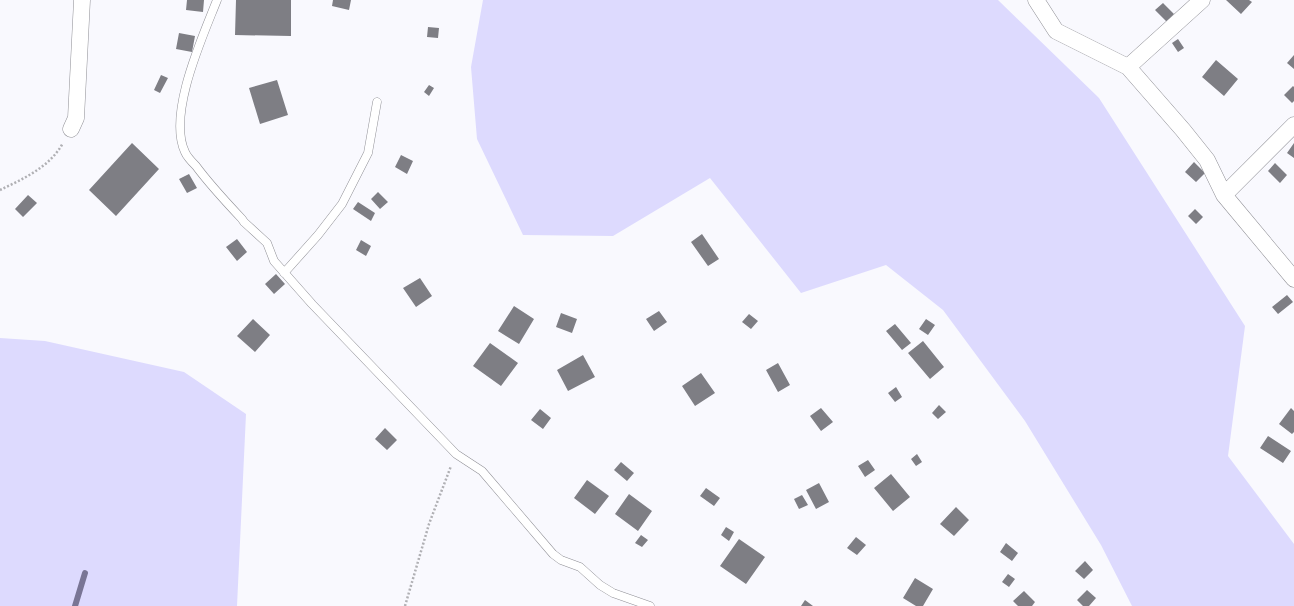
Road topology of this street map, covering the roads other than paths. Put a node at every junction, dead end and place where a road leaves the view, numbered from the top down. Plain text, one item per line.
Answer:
1 (82, 0) edge
2 (217, 0) edge
3 (1036, 0) edge
4 (1202, 0) edge
5 (1128, 67) junction
6 (377, 102) dead end
7 (1294, 125) edge
8 (71, 129) road end
9 (1224, 195) junction
10 (284, 273) junction
11 (1294, 279) edge
12 (650, 606) edge

1 - 8 street
2 - 10 lane
3 - 5 street
4 - 5 street
5 - 9 street
6 - 10 lane
7 - 9 street
9 - 11 street
10 - 12 lane

